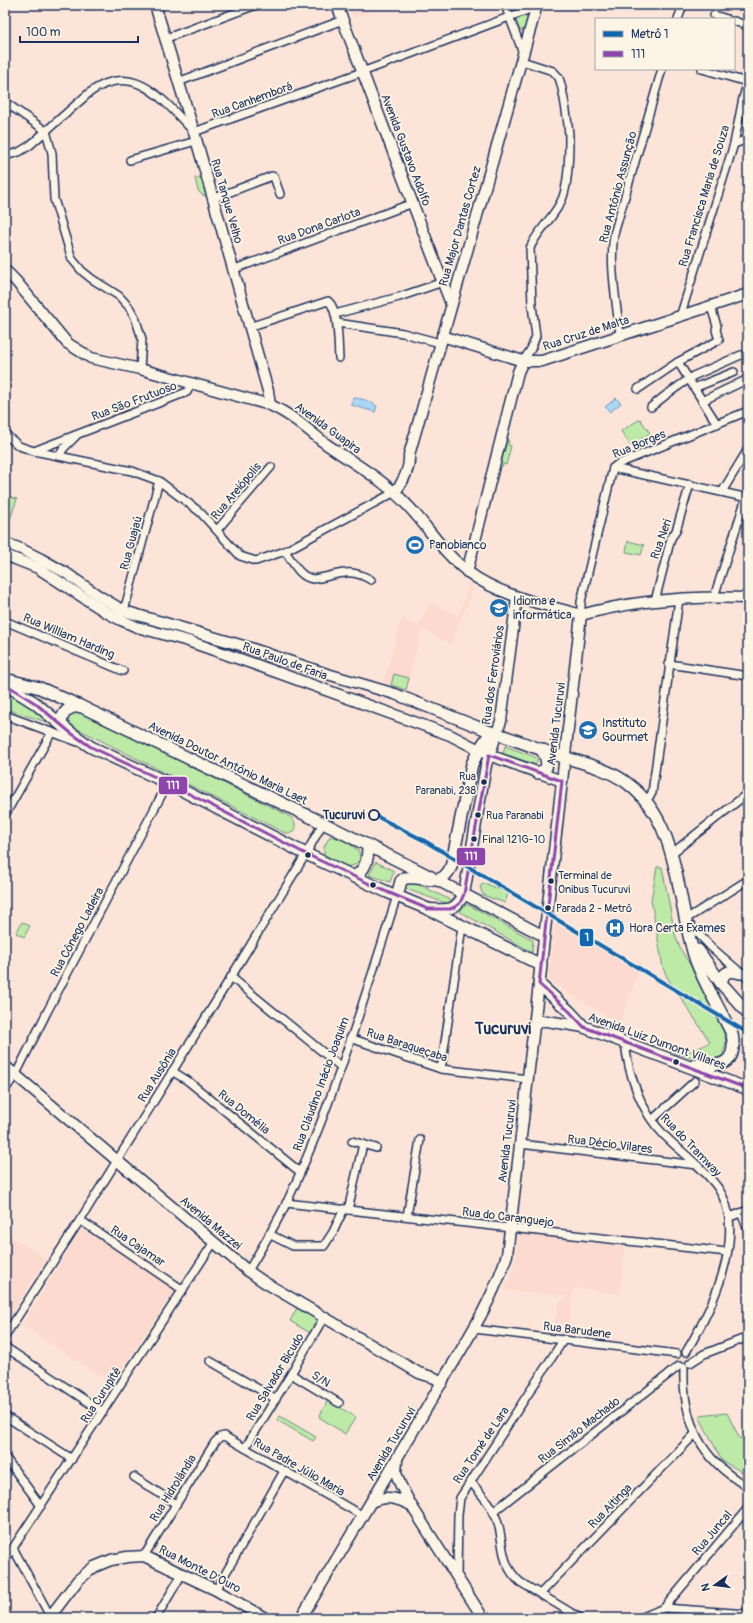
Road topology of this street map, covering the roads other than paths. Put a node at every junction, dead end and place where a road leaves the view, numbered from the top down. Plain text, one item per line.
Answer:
1 (155, 5) edge
2 (256, 5) edge
3 (337, 5) edge
4 (505, 5) edge
5 (683, 5) edge
6 (536, 6) edge
7 (714, 15) dead end
8 (509, 17) junction
9 (678, 18) edge
10 (724, 18) edge
11 (343, 20) junction
12 (735, 21) edge
13 (748, 26) edge
14 (164, 39) junction
15 (522, 57) junction
16 (662, 70) edge
17 (706, 70) edge
18 (362, 72) junction
19 (178, 82) junction
20 (748, 82) edge
21 (5, 102) edge
22 (46, 131) junction
23 (195, 136) junction
24 (748, 139) edge
25 (734, 144) junction
26 (5, 156) edge
27 (130, 160) dead end
28 (280, 194) dead end
29 (212, 199) junction
30 (413, 203) junction
31 (5, 270) edge
32 (232, 270) junction
33 (443, 282) junction
34 (748, 294) edge
35 (451, 304) junction
36 (711, 307) junction
37 (335, 314) junction
38 (680, 317) junction
39 (336, 323) junction
40 (249, 328) junction
41 (620, 336) junction
42 (441, 340) junction
43 (741, 355) dead end
44 (339, 358) dead end
45 (523, 361) junction
46 (678, 362) junction
47 (140, 369) junction
48 (734, 372) dead end
49 (689, 379) junction
50 (748, 379) edge
51 (191, 384) junction
52 (694, 388) junction
53 (638, 389) dead end
54 (702, 401) junction
55 (270, 405) junction
56 (651, 408) dead end
57 (748, 411) edge
58 (717, 424) junction
59 (5, 434) edge
60 (79, 434) junction
61 (748, 449) edge
62 (34, 451) junction
63 (59, 456) junction
64 (271, 467) dead end
65 (613, 468) junction
66 (159, 481) junction
67 (690, 484) junction
68 (395, 492) junction
69 (722, 492) junction
70 (747, 498) edge
71 (218, 530) junction
72 (5, 543) edge
73 (285, 551) junction
74 (5, 555) edge
75 (467, 572) junction
76 (371, 580) dead end
77 (517, 597) junction
78 (714, 597) junction
79 (748, 598) edge
80 (679, 599) junction
81 (655, 601) junction
82 (124, 610) junction
83 (580, 615) junction
84 (5, 621) edge
85 (669, 664) junction
86 (123, 671) dead end
87 (324, 673) junction
88 (748, 676) edge
89 (5, 679) edge
90 (5, 684) edge
91 (319, 688) junction
92 (80, 706) junction
93 (5, 715) edge
94 (62, 724) junction
95 (52, 732) junction
96 (494, 733) junction
97 (91, 747) junction
98 (541, 749) junction
99 (479, 750) junction
100 (489, 755) junction
101 (565, 757) junction
102 (537, 773) junction
103 (562, 781) junction
104 (168, 783) junction
105 (748, 793) edge
106 (644, 799) junction
107 (5, 815) edge
108 (323, 823) junction
109 (368, 846) junction
110 (306, 854) junction
111 (671, 854) junction
112 (354, 877) junction
113 (437, 880) junction
114 (748, 880) edge
115 (464, 894) junction
116 (397, 896) junction
117 (428, 909) junction
118 (686, 923) junction
119 (462, 927) junction
120 (544, 936) junction
121 (541, 965) junction
122 (744, 976) edge
123 (231, 977) junction
124 (720, 982) junction
125 (539, 984) junction
126 (748, 1013) edge
127 (534, 1026) junction
128 (584, 1027) junction
129 (350, 1038) junction
130 (625, 1042) junction
131 (683, 1064) junction
132 (5, 1066) edge
133 (341, 1067) junction
134 (441, 1069) junction
135 (172, 1071) junction
136 (16, 1074) junction
137 (528, 1079) junction
138 (695, 1081) dead end
139 (748, 1089) edge
140 (5, 1090) edge
141 (652, 1120) junction
142 (420, 1140) dead end
143 (352, 1141) dead end
144 (363, 1144) junction
145 (520, 1144) junction
146 (376, 1148) dead end
147 (117, 1160) junction
148 (697, 1165) junction
149 (300, 1172) junction
150 (286, 1203) junction
151 (346, 1209) junction
152 (745, 1211) edge
153 (407, 1216) junction
154 (730, 1217) junction
155 (80, 1220) junction
156 (510, 1228) junction
157 (748, 1229) edge
158 (269, 1234) junction
159 (214, 1242) junction
160 (727, 1252) junction
161 (248, 1271) junction
162 (183, 1290) junction
163 (324, 1317) junction
164 (474, 1329) junction
165 (5, 1336) edge
166 (748, 1337) edge
167 (564, 1339) junction
168 (5, 1347) edge
169 (687, 1353) junction
170 (677, 1354) junction
171 (704, 1354) junction
172 (210, 1361) dead end
173 (684, 1365) junction
174 (419, 1373) junction
175 (291, 1374) junction
176 (442, 1383) junction
177 (436, 1392) junction
178 (276, 1399) junction
179 (339, 1403) dead end
180 (103, 1412) junction
181 (5, 1416) edge
182 (695, 1434) junction
183 (224, 1436) joint
184 (245, 1448) junction
185 (5, 1457) edge
186 (398, 1458) junction
187 (72, 1459) junction
188 (284, 1471) junction
189 (134, 1477) dead end
190 (471, 1482) junction
191 (748, 1487) edge
192 (371, 1502) junction
193 (176, 1504) junction
194 (411, 1505) junction
195 (41, 1506) junction
196 (748, 1508) edge
197 (493, 1512) junction
198 (363, 1516) junction
199 (8, 1553) edge
200 (144, 1556) junction
201 (182, 1574) junction
202 (457, 1575) junction
203 (216, 1590) junction
204 (540, 1594) junction
205 (664, 1608) junction
206 (748, 1614) edge
207 (50, 1617) edge
208 (156, 1618) edge
209 (265, 1618) edge
210 (301, 1618) edge
211 (483, 1618) edge
212 (580, 1618) edge
213 (640, 1618) edge

1 - 14 main road, Rua Tanque Velho
2 - 14 street
3 - 11 main road, Avenida Gustavo Adolfo
4 - 8 street
5 - 9 street
6 - 8 street, Rua Canhemborá
6 - 15 main road, Rua Major Dantas Cortez
7 - 10 street
8 - 15 street
8 - 18 street, Rua Canhemborá
11 - 18 main road, Avenida Gustavo Adolfo
11 - 19 street
12 - 13 street
14 - 19 main road, Rua Tanque Velho
15 - 35 main road, Rua Major Dantas Cortez
15 - 45 street
16 - 41 street, Rua Antônio Assunção
17 - 20 street
18 - 23 street, Rua Canhemborá
18 - 30 main road, Avenida Gustavo Adolfo
19 - 23 main road, Rua Tanque Velho
20 - 25 street, Rua Francisca Maria de Souza
21 - 22 street
22 - 23 street
22 - 26 street
22 - 47 street
23 - 27 street, Rua Canhemborá
23 - 29 main road, Rua Tanque Velho
24 - 25 street
25 - 38 street, Rua Francisca Maria de Souza
28 - 29 street
29 - 32 main road, Rua Tanque Velho
30 - 32 street, Rua Dona Carlota
30 - 33 main road, Avenida Gustavo Adolfo
31 - 47 main road, Avenida Guapira
32 - 40 main road, Rua Tanque Velho
33 - 35 main road, Avenida Gustavo Adolfo
33 - 37 street
34 - 36 main road, Rua Cruz de Malta
35 - 42 main road, Rua Major Dantas Cortez
36 - 38 main road, Rua Cruz de Malta
36 - 46 street
37 - 39 street
37 - 40 street
38 - 41 main road, Rua Cruz de Malta
39 - 42 street
39 - 44 street
40 - 55 main road, Rua Tanque Velho
41 - 45 main road, Rua Cruz de Malta
42 - 45 main road, Rua Cruz de Malta
42 - 68 main road, Rua Major Dantas Cortez
43 - 49 street
45 - 75 main road
46 - 49 street
46 - 53 street
47 - 51 main road, Avenida Guapira
48 - 52 street
49 - 52 street
49 - 56 street
50 - 54 street
51 - 55 main road, Avenida Guapira
51 - 60 street, Rua São Frutuoso
52 - 54 street
54 - 58 street
55 - 68 main road, Avenida Guapira
57 - 58 street, Rua Borges
58 - 65 street, Rua Borges
59 - 62 street
60 - 62 street, Rua São Frutuoso
60 - 63 street, Rua São Frutuoso
61 - 69 street
62 - 63 street
63 - 66 street
64 - 71 street, Rua Areiópolis
65 - 67 street
65 - 83 street, Rua Borges
66 - 71 street
66 - 82 street, Rua Guajaú
67 - 69 street
67 - 81 street, Rua Neri
68 - 73 street
68 - 75 main road, Avenida Guapira
69 - 70 street
70 - 78 street
71 - 73 street
72 - 82 main road, Rua Paulo de Faria
73 - 76 street
74 - 91 main road, Rua Paulo de Faria
75 - 77 main road, Avenida Guapira
77 - 83 main road, Avenida Guapira
77 - 96 main road, Rua dos Ferroviários
78 - 79 main road
78 - 80 main road
80 - 81 main road
80 - 85 street
81 - 83 main road
82 - 87 main road, Rua Paulo de Faria
83 - 101 main road, Avenida Tucuruvi
84 - 86 street, Rua William Harding
85 - 88 street
85 - 106 street
87 - 91 main road
87 - 96 main road, Rua Paulo de Faria
89 - 92 main road, Avenida Doutor Antônio Maria Laet
90 - 94 main road
91 - 99 main road, Rua Paulo de Faria
92 - 94 main road
92 - 108 main road, Avenida Doutor Antônio Maria Laet
93 - 95 street
94 - 97 main road
95 - 97 street
95 - 107 street
96 - 98 main road, Rua Paulo de Faria
96 - 99 main road
96 - 100 main road, Rua dos Ferroviários
97 - 104 main road
98 - 101 main road, Rua Paulo de Faria
98 - 102 main road
99 - 100 main road, Rua Paulo de Faria
99 - 113 main road
100 - 102 main road, Rua Paulo de Faria
100 - 115 main road
101 - 103 main road, Avenida Tucuruvi
101 - 106 main road, Rua Paulo de Faria
102 - 103 main road, Rua Paulo de Faria
103 - 120 main road, Avenida Tucuruvi
104 - 110 main road
104 - 136 street, Rua Cônego Ladeira
105 - 111 street
106 - 111 main road, Rua Paulo de Faria
108 - 109 main road, Avenida Doutor Antônio Maria Laet
108 - 110 street, Rua Ausônia
109 - 112 main road
109 - 113 main road, Avenida Doutor Antônio Maria Laet
110 - 112 main road
110 - 123 street, Rua Ausônia
111 - 118 main road, Rua Paulo de Faria
112 - 116 main road
113 - 115 main road, Avenida Doutor Antônio Maria Laet
113 - 116 main road, Avenida Doutor Antônio Maria Laet
114 - 118 street
115 - 117 main road
115 - 120 main road, Avenida Doutor Antônio Maria Laet
116 - 117 main road
116 - 129 street, Rua Cláudino Inácio Joaquim
117 - 119 main road
118 - 122 street
118 - 124 main road
118 - 131 main road
119 - 121 main road
119 - 134 street
120 - 121 main road, Avenida Tucuruvi
121 - 125 main road, Avenida Tucuruvi
122 - 124 main road
123 - 133 street
123 - 135 street, Rua Ausônia
124 - 126 main road
125 - 127 main road, Avenida Tucuruvi
125 - 128 main road
127 - 128 main road, Avenida Luiz Dumont Villares
127 - 137 main road, Avenida Tucuruvi
128 - 130 main road, Avenida Luiz Dumont Villares
129 - 133 street, Rua Cláudino Inácio Joaquim
129 - 134 street, Rua Baraqueçaba
130 - 131 main road, Avenida Luiz Dumont Villares
130 - 141 street, Rua do Tramway
131 - 139 main road, Avenida Luiz Dumont Villares
132 - 136 main road, Avenida Mazzei
133 - 149 street, Rua Cláudino Inácio Joaquim
134 - 137 street, Rua Baraqueçaba
135 - 147 street, Rua Ausônia
135 - 149 street, Rua Domélia
136 - 140 street, Rua Cônego Ladeira
136 - 147 main road, Avenida Mazzei
137 - 145 main road, Avenida Tucuruvi
138 - 141 street
141 - 148 street, Rua do Tramway
142 - 153 street
143 - 144 street
144 - 146 street
144 - 151 street
145 - 148 street, Rua Décio Vilares
145 - 156 main road, Avenida Tucuruvi
147 - 155 street, Rua Ausônia
147 - 159 main road, Avenida Mazzei
148 - 154 street, Rua do Tramway
149 - 150 street, Rua Cláudino Inácio Joaquim
150 - 151 street, Rua do Caranguejo
150 - 158 street, Rua Cláudino Inácio Joaquim
151 - 153 street, Rua do Caranguejo
151 - 158 street
152 - 154 street
152 - 157 street
153 - 156 street, Rua do Caranguejo
154 - 160 street, Rua do Tramway
155 - 162 street, Rua Cajamar
155 - 165 street, Rua Ausônia
156 - 160 street, Rua do Caranguejo
156 - 164 main road, Avenida Tucuruvi
158 - 161 street, Rua Cláudino Inácio Joaquim
159 - 161 main road, Avenida Mazzei
159 - 162 street, Rua Curupitê
160 - 169 street, Rua do Tramway
161 - 163 main road, Avenida Mazzei
162 - 180 street, Rua Curupitê
163 - 174 main road, Avenida Mazzei
163 - 175 street, Rua Salvador Bicudo
164 - 167 street, Rua Barudene
164 - 176 main road, Avenida Tucuruvi
166 - 171 street
167 - 170 street, Rua Barudene
167 - 190 street, Rua Tomé de Lara
168 - 180 street
169 - 170 street
169 - 171 street
169 - 173 street
170 - 173 street
171 - 173 street, Rua Simão Machado
172 - 178 street
173 - 182 street
173 - 197 street, Rua Simão Machado
174 - 176 main road, Avenida Mazzei
174 - 177 main road, Avenida Mazzei
175 - 178 street, Rua Salvador Bicudo
175 - 179 street, S/N
176 - 177 main road, Avenida Tucuruvi
177 - 186 main road, Avenida Tucuruvi
178 - 184 street, Rua Salvador Bicudo
180 - 187 street, Rua Curupitê
181 - 187 street
182 - 191 street
182 - 204 street, Rua Aitinga
183 - 184 street, Rua Padre Júlio Maria
183 - 193 street, Rua Hidrolândia
184 - 188 street, Rua Padre Júlio Maria
185 - 195 street
186 - 192 main road, Avenida Tucuruvi
186 - 194 main road
187 - 195 street, Rua Curupitê
188 - 198 street, Rua Padre Júlio Maria
188 - 203 street
189 - 193 street
190 - 197 street
190 - 202 street, Rua Tomé de Lara
192 - 194 main road
192 - 198 main road, Avenida Tucuruvi
193 - 200 street, Rua Hidrolândia
194 - 202 main road
195 - 199 street, Rua Curupitê
196 - 205 street, Rua Juncal
197 - 204 street
198 - 210 main road, Avenida Tucuruvi
199 - 207 street
200 - 201 main road, Rua Monte D'Ouro
200 - 207 main road, Rua Monte D'Ouro
201 - 203 main road, Rua Monte D'Ouro
201 - 208 street
202 - 211 main road
203 - 209 main road, Rua Monte D'Ouro
204 - 212 street
205 - 206 street
205 - 213 street, Rua Juncal

